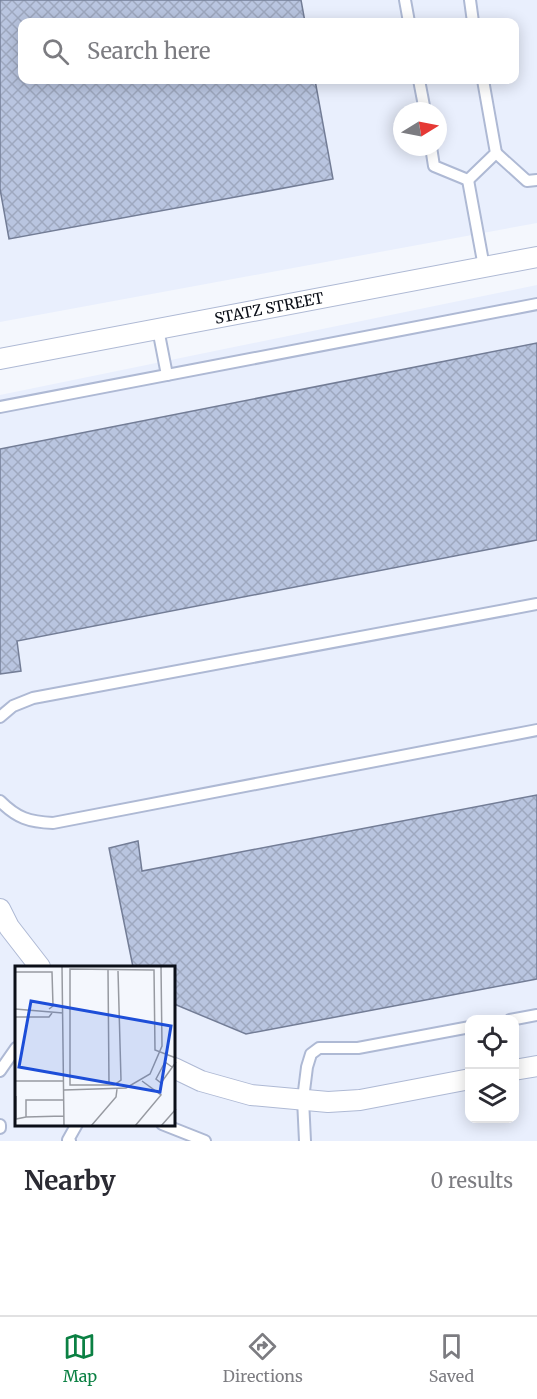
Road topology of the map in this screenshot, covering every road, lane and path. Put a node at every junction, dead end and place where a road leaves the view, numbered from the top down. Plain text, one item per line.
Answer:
1 (405, 0) edge
2 (470, 0) edge
3 (408, 18) edge
4 (472, 18) edge
5 (420, 84) edge
6 (484, 84) edge
7 (423, 102) edge
8 (496, 153) junction
9 (432, 156) edge
10 (468, 180) junction
11 (537, 180) edge
12 (537, 257) edge
13 (484, 267) junction
14 (537, 304) edge
15 (158, 329) junction
16 (0, 359) edge
17 (167, 375) junction
18 (0, 407) edge
19 (537, 604) edge
20 (0, 717) edge
21 (537, 730) edge
22 (0, 801) edge
23 (0, 909) edge
24 (39, 966) edge
25 (537, 1014) edge
26 (519, 1018) edge
27 (465, 1028) edge
28 (15, 1049) edge
29 (537, 1066) edge
30 (176, 1069) edge
31 (519, 1070) edge
32 (0, 1071) edge
33 (465, 1080) edge
34 (303, 1099) junction
35 (76, 1126) edge
36 (165, 1126) edge
37 (70, 1141) edge
38 (205, 1141) edge
39 (305, 1141) edge

1 - 3 lane
2 - 4 lane
5 - 7 lane
6 - 8 lane
8 - 10 lane
8 - 11 lane
9 - 10 lane
10 - 13 lane
12 - 13 street, STATZ STREET
13 - 15 street, STATZ STREET
14 - 17 lane
15 - 16 street, STATZ STREET
15 - 17 lane
17 - 18 lane
19 - 20 lane
21 - 22 lane
23 - 24 street
25 - 26 lane
27 - 34 lane
28 - 32 lane
29 - 31 street
30 - 34 street
33 - 34 street
34 - 39 lane
35 - 37 lane
36 - 38 lane

